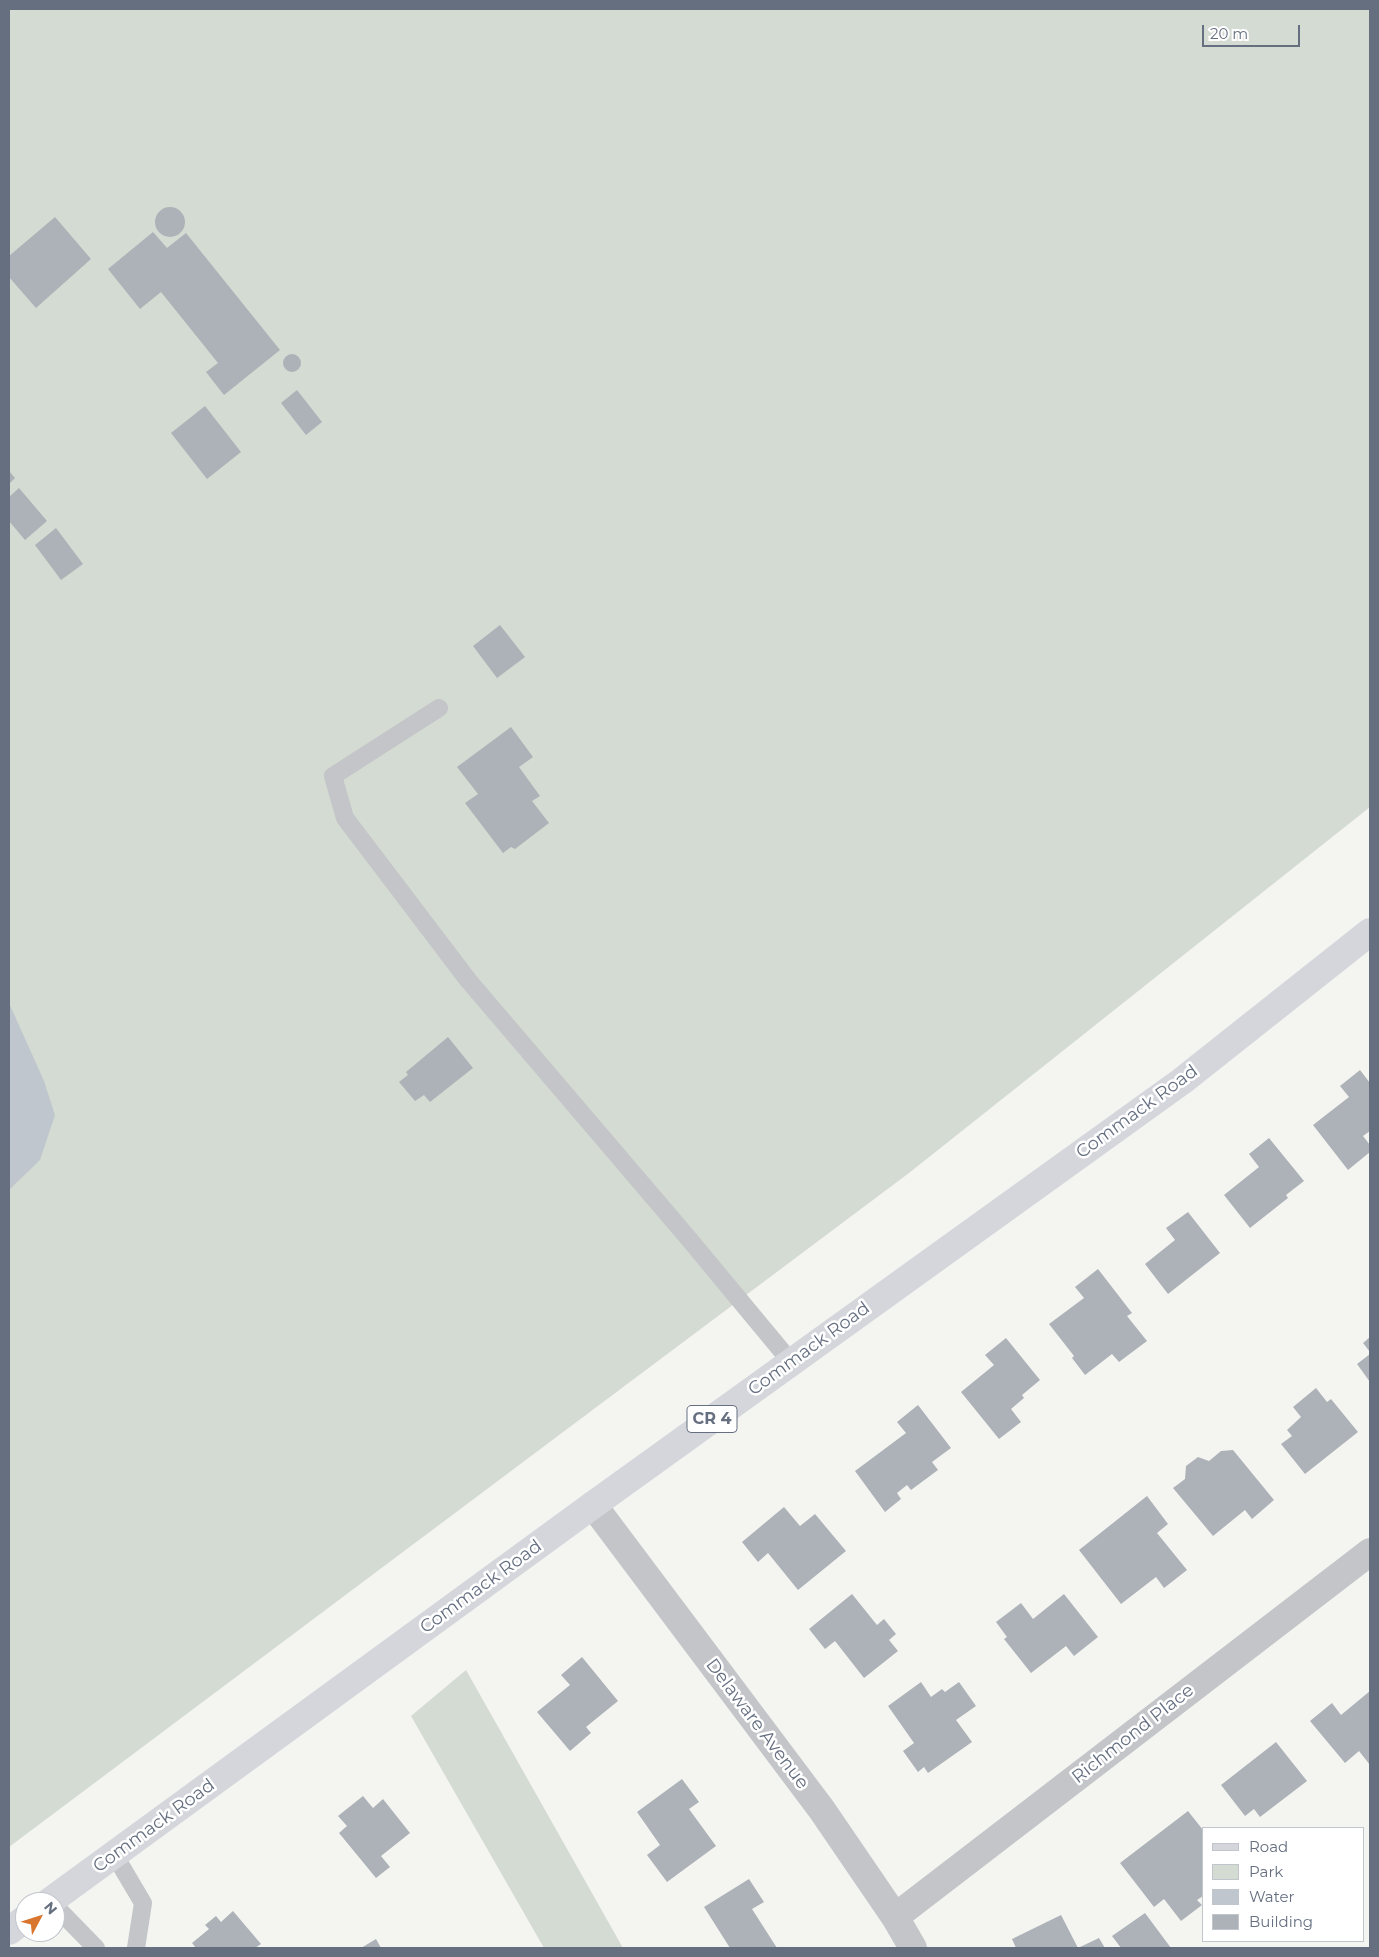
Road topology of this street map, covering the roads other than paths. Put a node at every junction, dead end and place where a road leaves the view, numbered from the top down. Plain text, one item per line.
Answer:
1 (439, 708) dead end
2 (1370, 932) edge
3 (791, 1362) junction
4 (593, 1505) junction
5 (1370, 1552) edge
6 (114, 1854) junction
7 (65, 1893) edge
8 (65, 1916) edge
9 (895, 1916) junction
10 (96, 1948) edge
11 (136, 1948) edge
12 (912, 1948) edge

1 - 3 lane
2 - 3 main road, Commack Road / CR 4
3 - 4 main road, Commack Road / CR 4
4 - 6 main road, Commack Road / CR 4
4 - 9 street, Delaware Avenue
5 - 9 street, Richmond Place
6 - 7 main road, Commack Road / CR 4
6 - 11 lane
8 - 10 lane
9 - 12 street, Delaware Avenue

